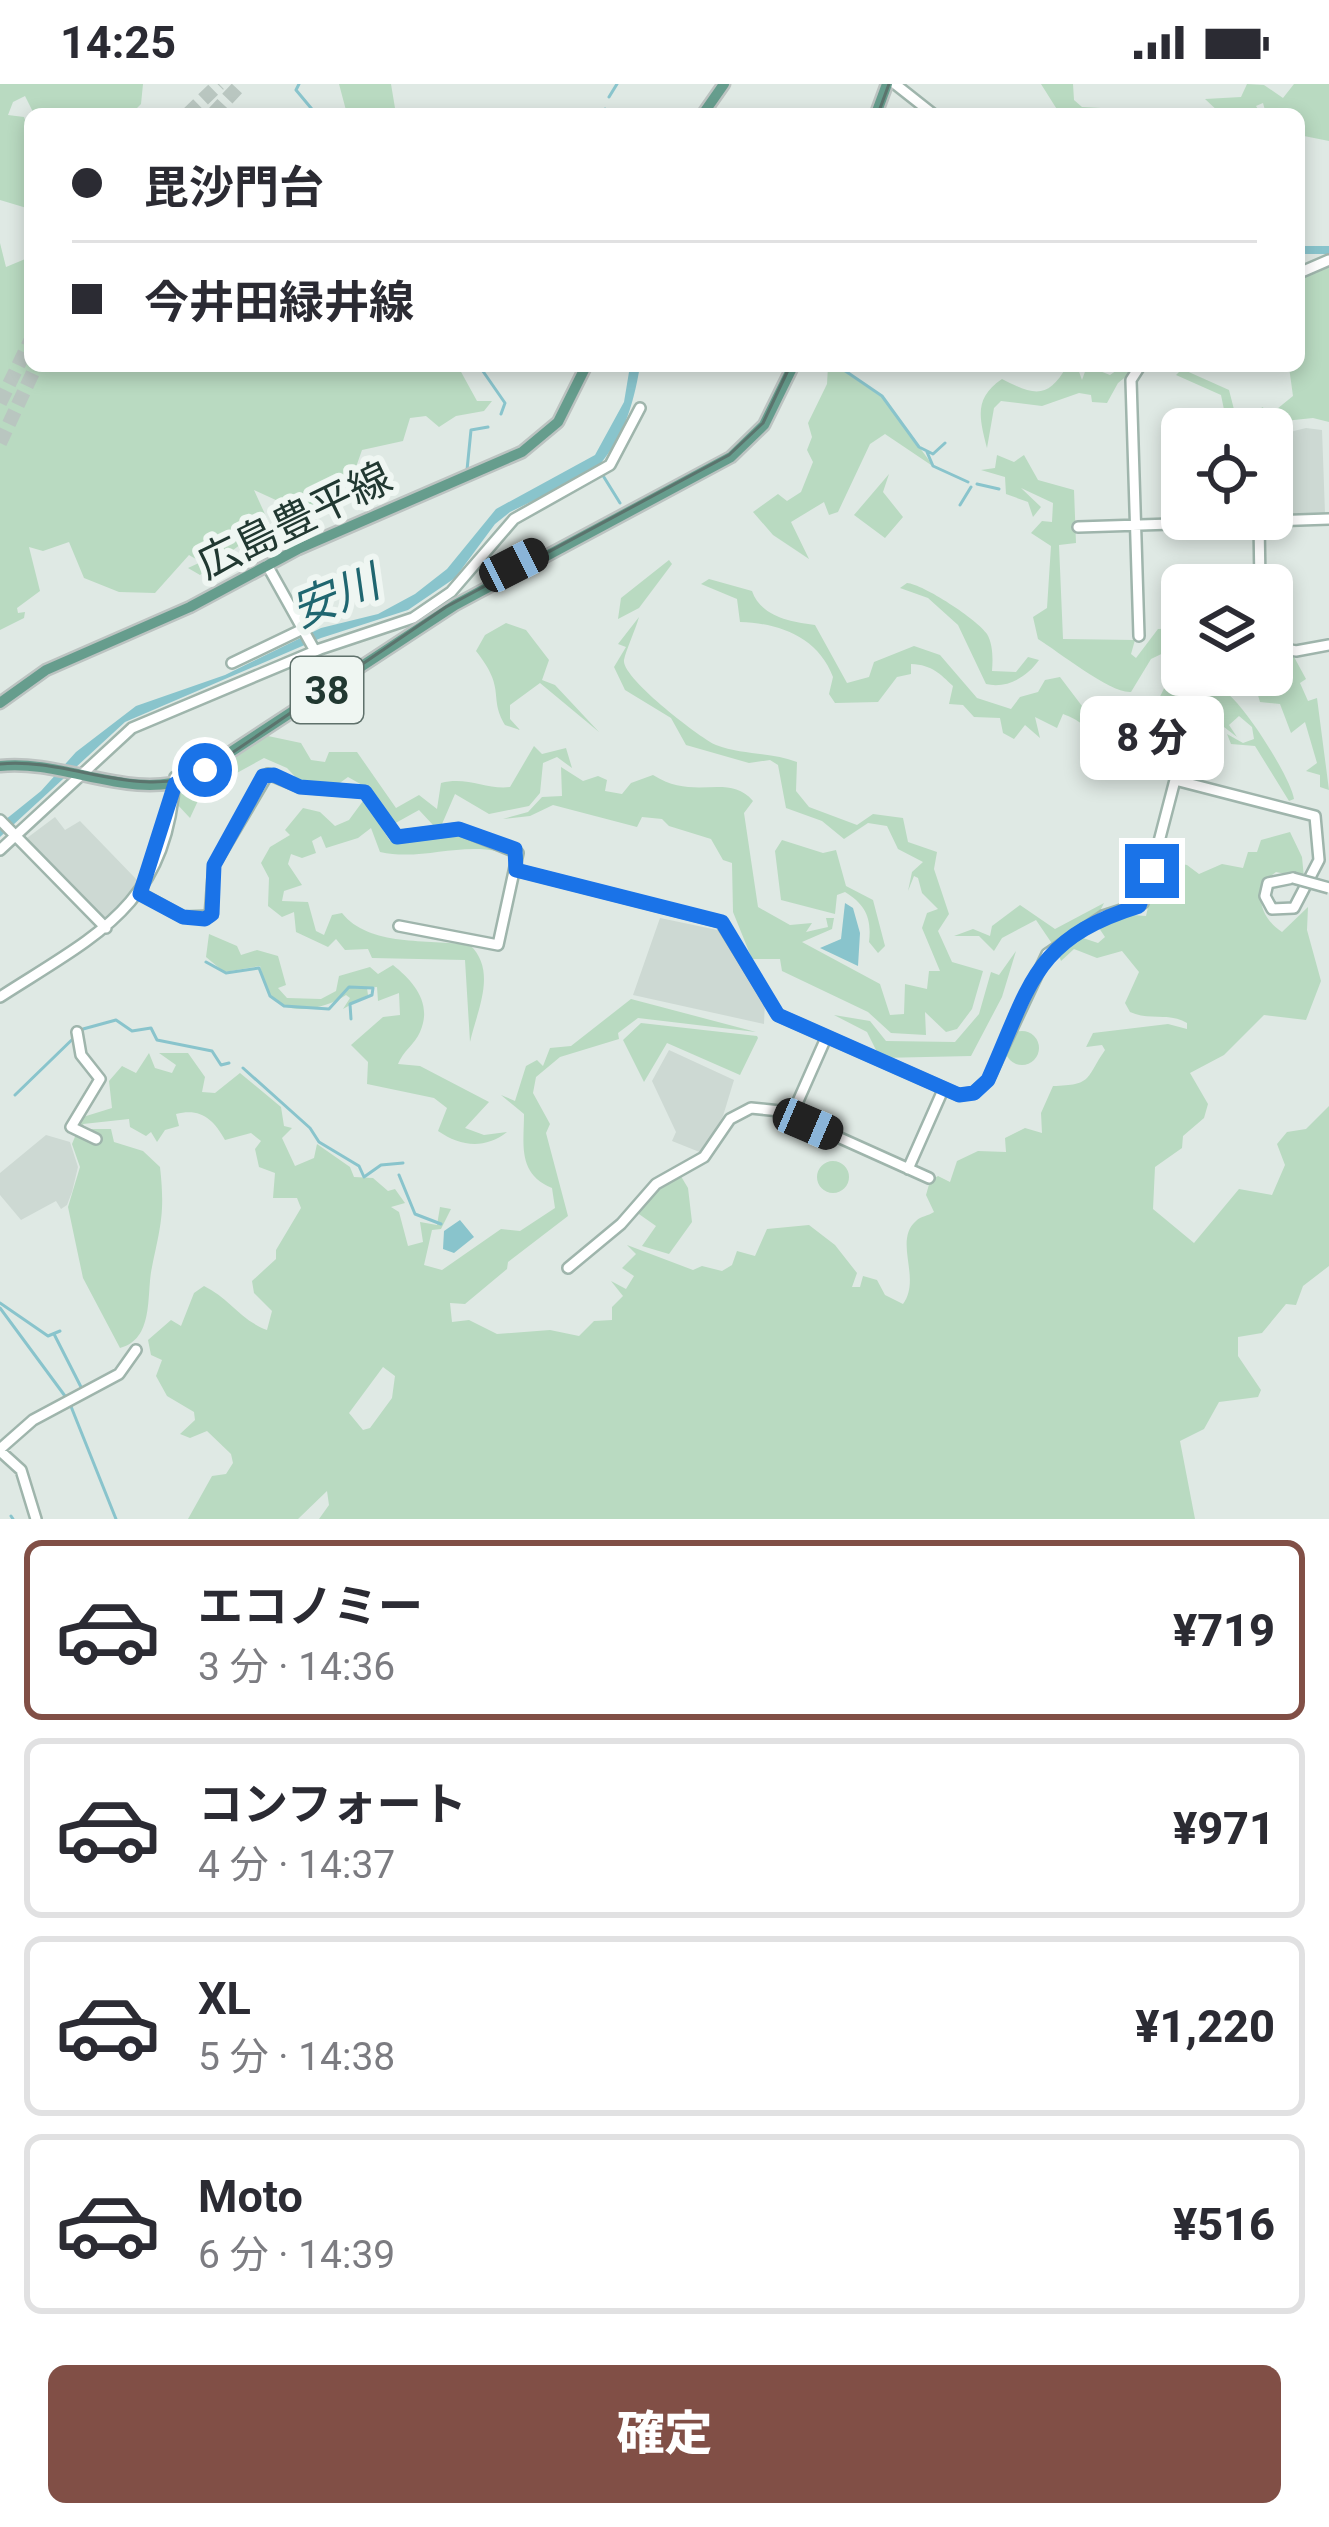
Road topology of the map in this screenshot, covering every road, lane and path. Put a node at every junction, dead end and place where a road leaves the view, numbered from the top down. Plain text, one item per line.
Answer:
1 (892, 84) edge
2 (925, 108) edge
3 (583, 372) edge
4 (786, 372) edge
5 (1136, 372) edge
6 (640, 408) dead end
7 (1329, 519) edge
8 (1293, 520) edge
9 (1161, 524) edge
10 (1135, 525) junction
11 (1078, 526) dead end
12 (266, 565) junction
13 (306, 628) junction
14 (1138, 637) dead end
15 (1329, 645) edge
16 (315, 650) junction
17 (1293, 650) edge
18 (232, 663) dead end
19 (0, 703) edge
20 (0, 764) edge
21 (85, 771) junction
22 (175, 781) junction
23 (0, 820) edge
24 (16, 837) junction
25 (0, 850) edge
26 (516, 870) junction
27 (1329, 888) edge
28 (140, 894) junction
29 (399, 926) dead end
30 (106, 928) junction
31 (0, 997) edge
32 (77, 1032) dead end
33 (826, 1037) junction
34 (943, 1090) junction
35 (791, 1117) junction
36 (95, 1139) dead end
37 (908, 1169) junction
38 (929, 1178) dead end
39 (568, 1268) dead end
40 (136, 1350) dead end
41 (0, 1450) edge
42 (36, 1519) edge

1 - 2 street
3 - 12 main road, 広島豊平線
4 - 22 main road, 38
5 - 10 street
6 - 16 street
7 - 8 street
9 - 10 street
10 - 11 street
10 - 14 street
12 - 13 street
12 - 19 main road, 広島豊平線
13 - 16 street
13 - 18 street
15 - 17 street
16 - 21 street
20 - 21 main road
21 - 22 main road
21 - 24 street
22 - 28 street
23 - 24 street
24 - 25 street
24 - 30 street
26 - 28 street
26 - 29 street
26 - 33 street
27 - 34 street, bridge
28 - 30 street
30 - 31 street
32 - 36 street
33 - 34 street
33 - 35 street
34 - 37 street
35 - 37 street
35 - 39 street
37 - 38 street
40 - 41 street
41 - 42 street

